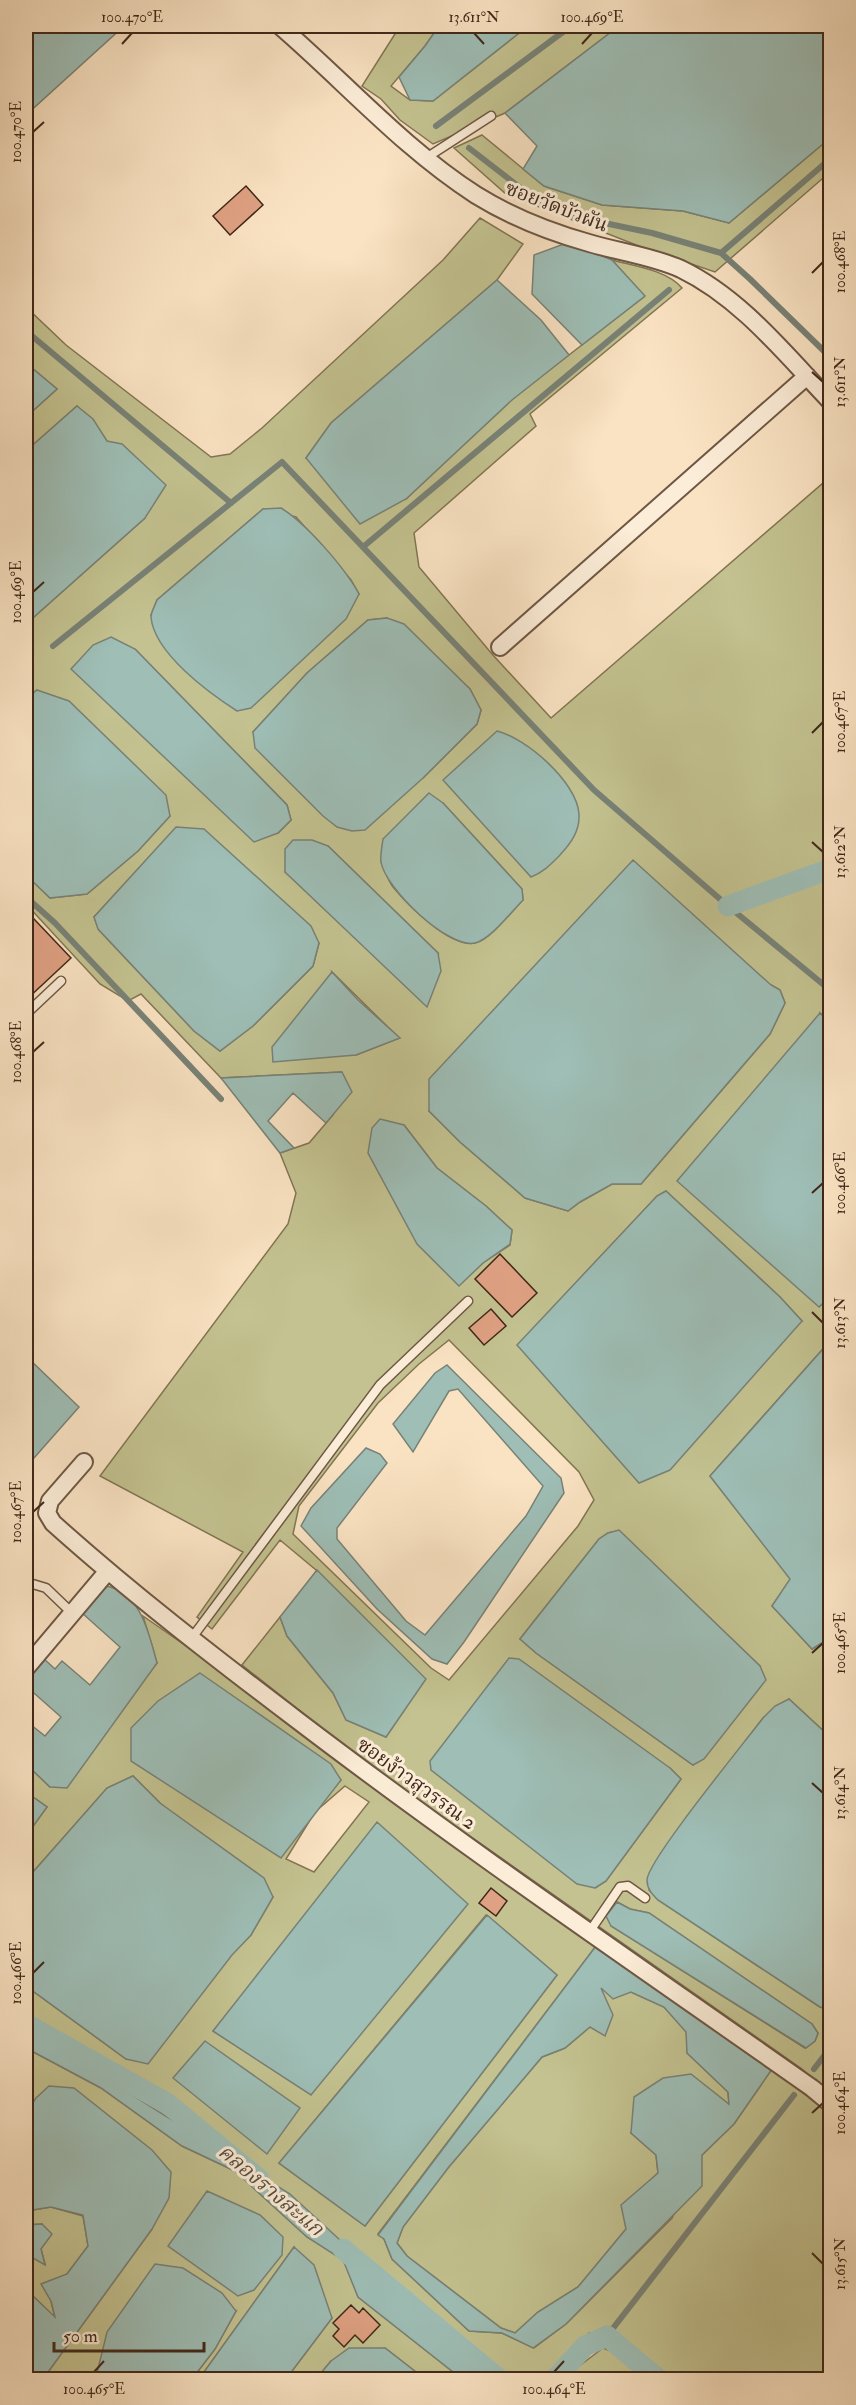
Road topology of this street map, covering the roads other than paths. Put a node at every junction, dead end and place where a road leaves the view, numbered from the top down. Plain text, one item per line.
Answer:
1 (280, 26) edge
2 (490, 116) dead end
3 (426, 158) junction
4 (807, 376) junction
5 (831, 401) edge
6 (500, 647) dead end
7 (61, 981) dead end
8 (26, 1014) edge
9 (468, 1300) dead end
10 (84, 1462) dead end
11 (107, 1572) junction
12 (26, 1582) edge
13 (72, 1613) junction
14 (191, 1639) junction
15 (26, 1668) edge
16 (645, 1898) dead end
17 (590, 1931) junction
18 (831, 2103) edge

1 - 3 street, ซอยวัดบัวผัน
2 - 3 lane
3 - 4 street, ซอยวัดบัวผัน
4 - 5 street, ซอยวัดบัวผัน
4 - 6 street
7 - 8 lane
9 - 14 lane
10 - 11 street, ซอยง้าวสุวรรณ 2
11 - 13 street
11 - 14 street, ซอยง้าวสุวรรณ 2
12 - 13 lane
13 - 15 street
14 - 17 street, ซอยง้าวสุวรรณ 2
16 - 17 lane
17 - 18 street, ซอยง้าวสุวรรณ 2

